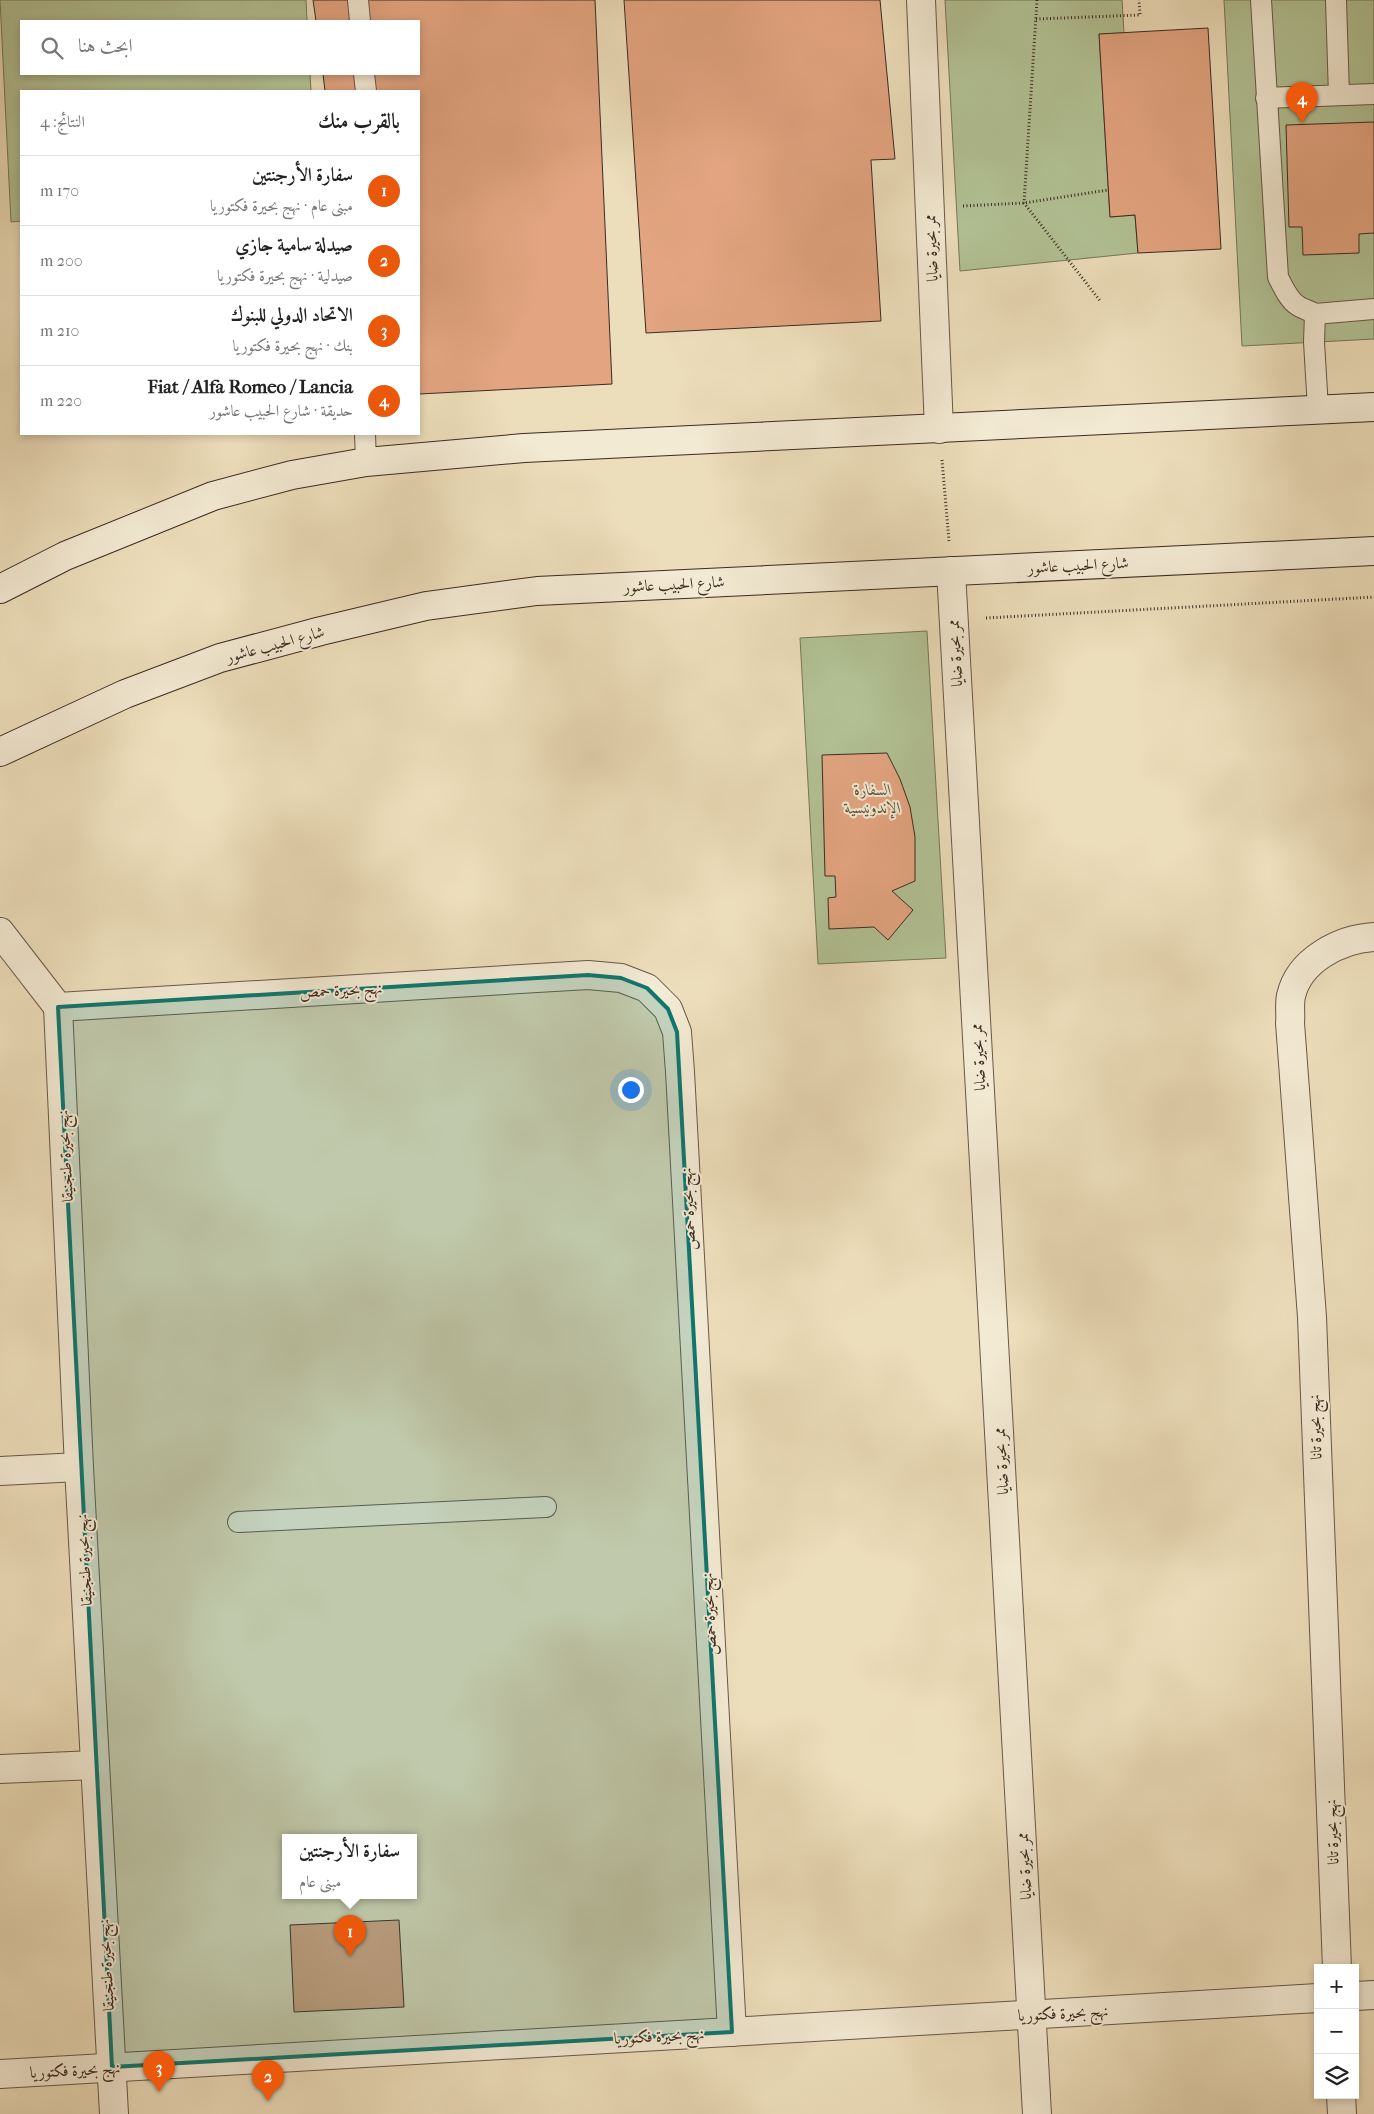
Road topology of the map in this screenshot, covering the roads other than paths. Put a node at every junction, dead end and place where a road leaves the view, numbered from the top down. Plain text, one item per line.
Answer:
1 (358, 0) edge
2 (921, 0) edge
3 (1260, 0) edge
4 (1336, 0) edge
5 (360, 20) edge
6 (364, 75) edge
7 (366, 90) edge
8 (1374, 94) edge
9 (1339, 95) junction
10 (1266, 98) junction
11 (1374, 309) edge
12 (1315, 314) junction
13 (1374, 406) edge
14 (1318, 409) junction
15 (939, 429) junction
16 (366, 435) edge
17 (366, 462) junction
18 (1374, 552) edge
19 (951, 571) junction
20 (0, 589) edge
21 (0, 752) edge
22 (0, 932) edge
23 (1374, 937) edge
24 (58, 1007) junction
25 (79, 1467) junction
26 (0, 1471) edge
27 (546, 1507) dead end
28 (238, 1522) dead end
29 (95, 1765) junction
30 (0, 1769) edge
31 (1338, 1964) edge
32 (1374, 1995) edge
33 (1359, 1996) edge
34 (1314, 1998) edge
35 (1032, 2014) junction
36 (732, 2032) junction
37 (112, 2067) junction
38 (0, 2074) edge
39 (1341, 2099) edge
40 (114, 2114) edge
41 (1037, 2114) edge
42 (1342, 2114) edge

1 - 5 lane
2 - 15 street, ممر بحيرة ضايا
3 - 10 lane
4 - 9 lane
6 - 7 lane
8 - 9 lane
9 - 10 lane
10 - 12 lane
11 - 12 lane
12 - 14 lane
13 - 14 street
14 - 15 street
15 - 17 street
16 - 17 lane
17 - 20 street
18 - 19 street, شارع الحبيب عاشور
19 - 21 street, شارع الحبيب عاشور
19 - 35 street, ممر بحيرة ضايا
22 - 24 street
23 - 31 street, نهج بحيرة تانا
24 - 25 street, نهج بحيرة طنجنيقا
24 - 36 street, نهج بحيرة حمص
25 - 26 street
25 - 29 street, نهج بحيرة طنجنيقا
27 - 28 lane
29 - 30 street
29 - 37 street, نهج بحيرة طنجنيقا
32 - 33 street
34 - 35 street, نهج بحيرة فكتوريا
35 - 36 street, نهج بحيرة فكتوريا
35 - 41 street, ممر بحيرة ضايا
36 - 37 street, نهج بحيرة فكتوريا
37 - 38 street, نهج بحيرة فكتوريا
37 - 40 street, نهج بحيرة طنجنيقا
39 - 42 street

